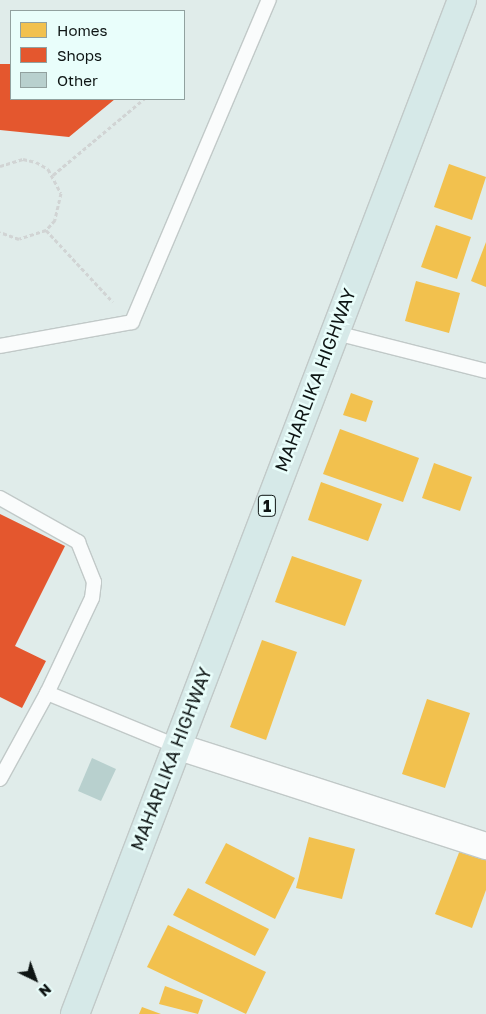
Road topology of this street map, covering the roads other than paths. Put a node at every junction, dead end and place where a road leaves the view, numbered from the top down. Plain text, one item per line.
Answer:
1 (269, 0) edge
2 (462, 0) edge
3 (332, 332) junction
4 (0, 346) edge
5 (486, 372) edge
6 (0, 498) edge
7 (47, 693) junction
8 (176, 746) junction
9 (0, 779) edge
10 (486, 846) edge
11 (75, 1014) edge

1 - 4 lane
2 - 3 highway, MAHARLIKA HIGHWAY / 1
3 - 5 lane
3 - 8 highway, MAHARLIKA HIGHWAY / 1
6 - 7 lane
7 - 8 lane
7 - 9 lane
8 - 10 street
8 - 11 highway, MAHARLIKA HIGHWAY / 1

